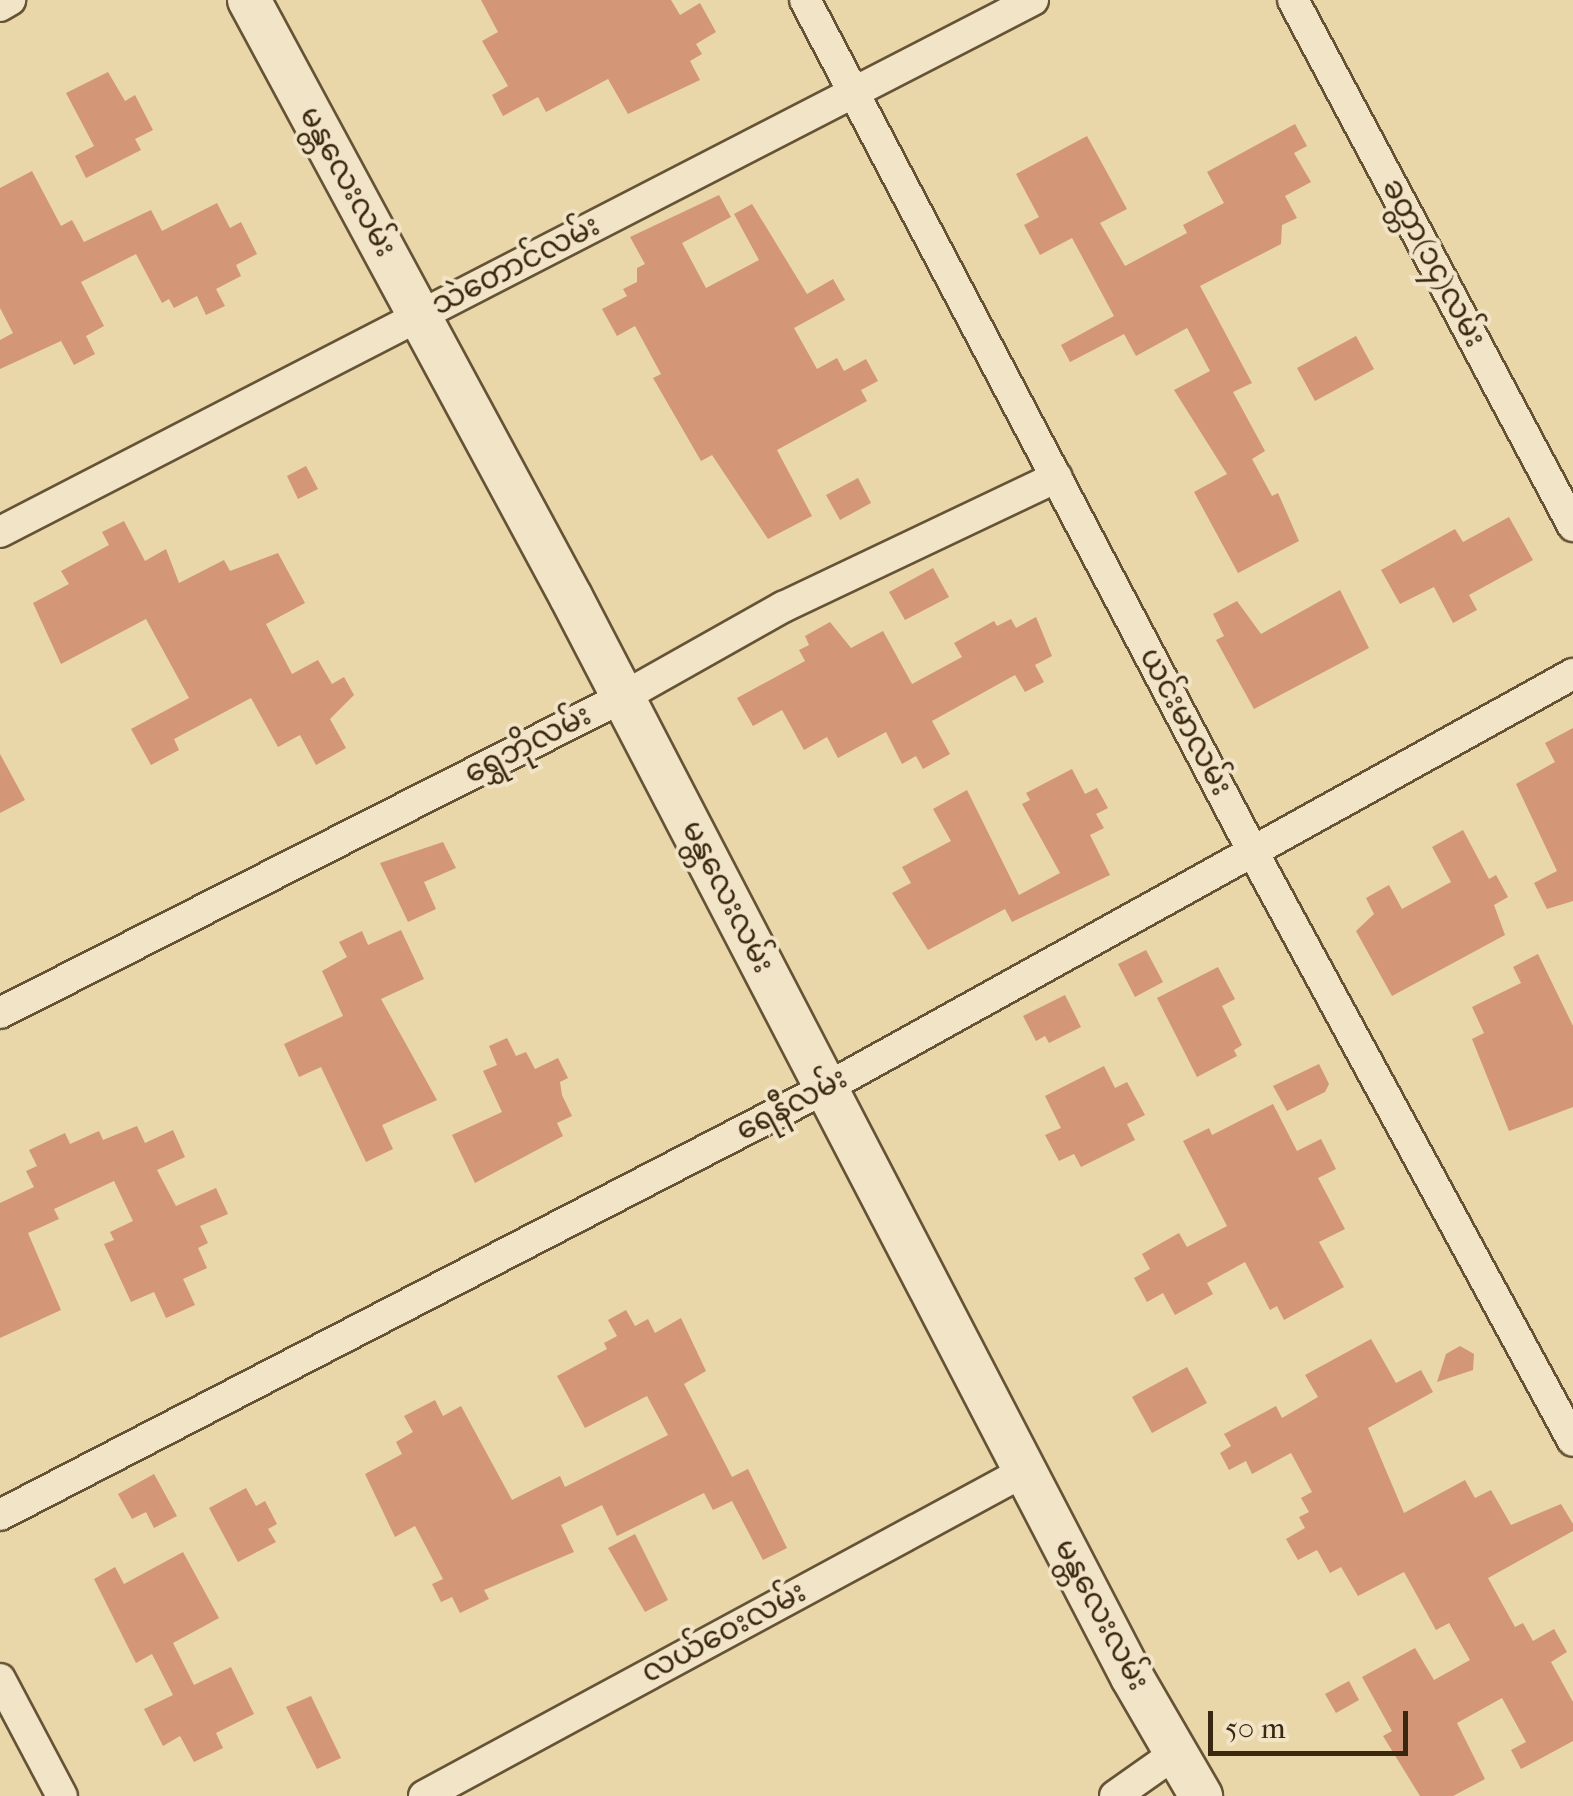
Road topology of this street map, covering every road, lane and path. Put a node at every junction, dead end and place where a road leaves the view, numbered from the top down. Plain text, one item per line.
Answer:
1 (10, 0) edge
2 (248, 0) edge
3 (804, 0) edge
4 (1032, 0) edge
5 (1293, 0) edge
6 (0, 6) edge
7 (854, 92) junction
8 (420, 316) junction
9 (1056, 477) junction
10 (1573, 526) edge
11 (0, 532) edge
12 (1573, 674) edge
13 (623, 697) junction
14 (1253, 852) junction
15 (0, 1014) edge
16 (826, 1088) junction
17 (1573, 1441) edge
18 (1025, 1470) junction
19 (0, 1515) edge
20 (0, 1679) edge
21 (1176, 1753) junction
22 (62, 1796) edge
23 (424, 1796) edge
24 (1115, 1796) edge
25 (1201, 1796) edge

1 - 6 street
2 - 8 main road, မန္တလေးလမ်း
3 - 7 street, ယင်းမာလမ်း
4 - 7 street, သဲတောင်လမ်း
5 - 10 street, ခတ္တာ(၁၄)လမ်း
7 - 8 street, သဲတောင်လမ်း
7 - 9 street, ယင်းမာလမ်း
8 - 11 street, သဲတောင်လမ်း
8 - 13 main road, မန္တလေးလမ်း
9 - 13 street, ရွှေဘိုလမ်း
9 - 14 street, ယင်းမာလမ်း
12 - 14 street, ရေနီလမ်း
13 - 15 street, ရွှေဘိုလမ်း
13 - 16 main road, မန္တလေးလမ်း
14 - 16 street, ရေနီလမ်း
14 - 17 street, ယင်းမာလမ်း
16 - 18 main road, မန္တလေးလမ်း
16 - 19 street, ရေနီလမ်း
18 - 21 main road, မန္တလေးလမ်း
18 - 23 street, လယ်ဝေးလမ်း
20 - 22 street
21 - 24 street
21 - 25 main road, မန္တလေးလမ်း

